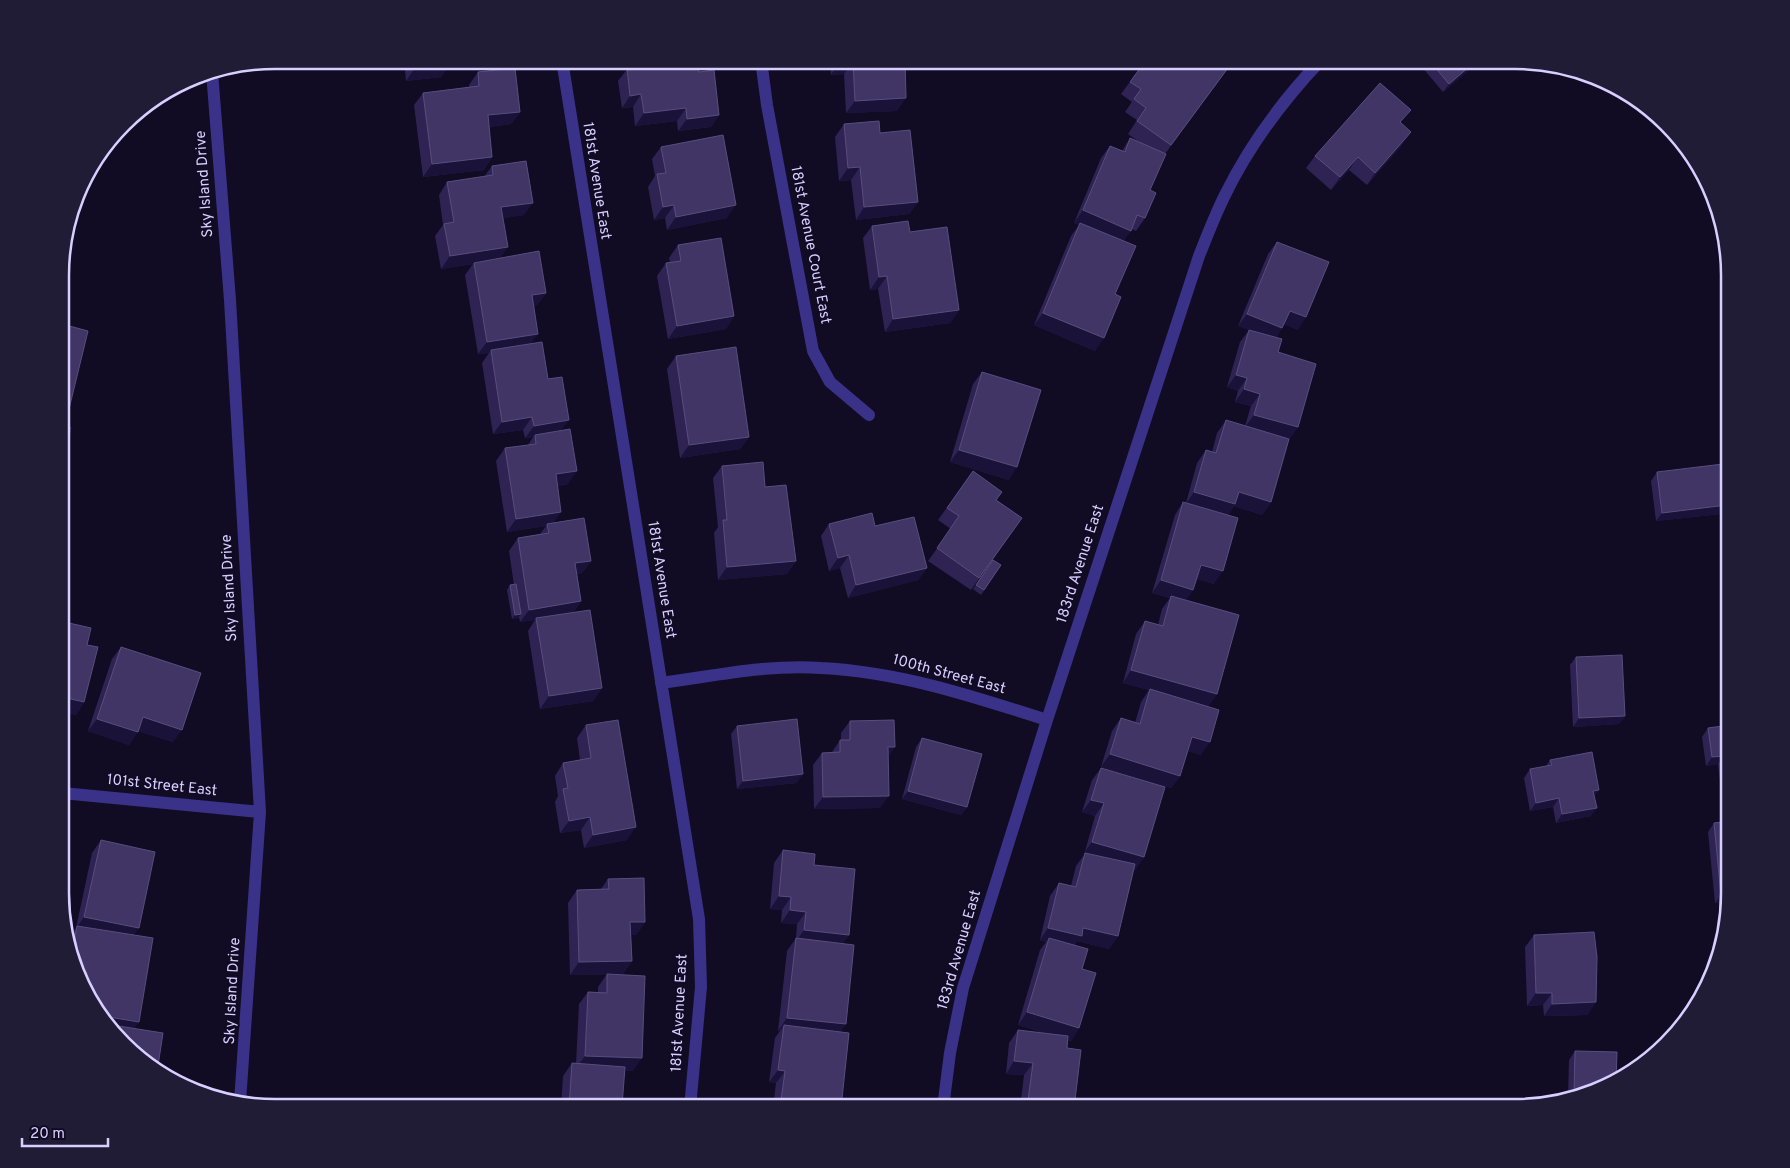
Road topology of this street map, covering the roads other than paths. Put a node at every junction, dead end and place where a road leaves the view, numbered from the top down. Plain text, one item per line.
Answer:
1 (563, 69) edge
2 (762, 69) edge
3 (1312, 69) edge
4 (213, 79) edge
5 (870, 415) dead end
6 (661, 683) junction
7 (1047, 720) junction
8 (69, 794) edge
9 (260, 812) junction
10 (240, 1096) edge
11 (691, 1099) edge
12 (944, 1099) edge

1 - 6 street, 181st Avenue East
2 - 5 street, 181st Avenue Court East
3 - 7 street, 183rd Avenue East
4 - 9 street, Sky Island Drive
6 - 7 street, 100th Street East
6 - 11 street, 181st Avenue East
7 - 12 street, 183rd Avenue East
8 - 9 street, 101st Street East
9 - 10 street, Sky Island Drive

